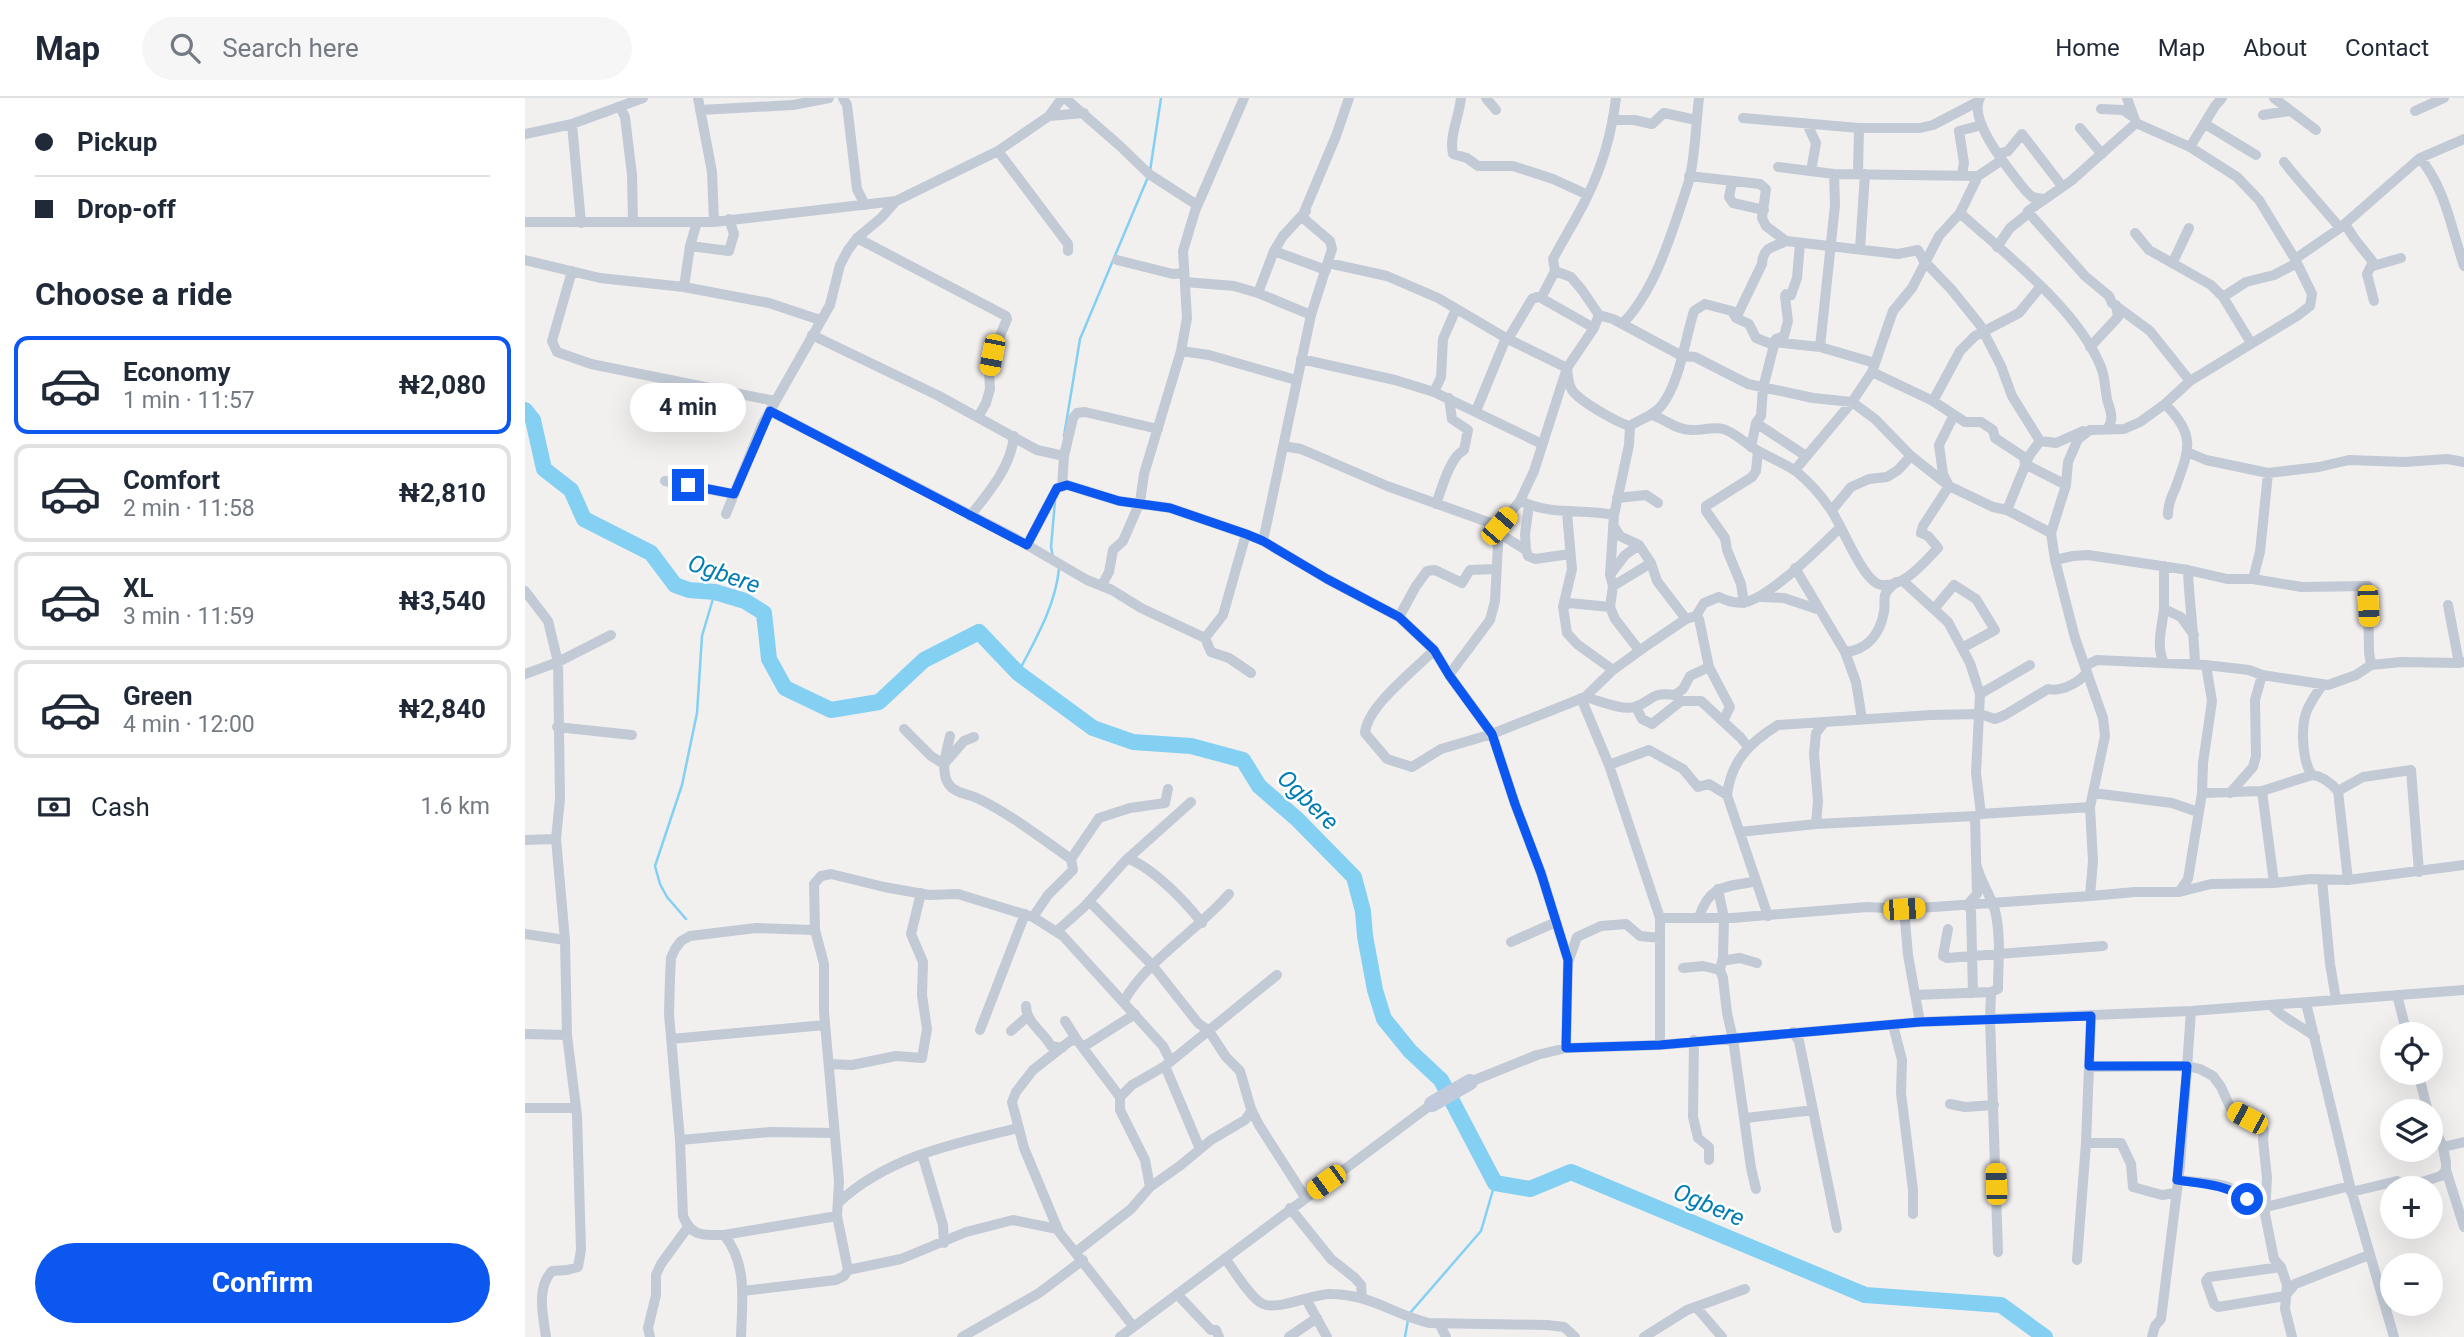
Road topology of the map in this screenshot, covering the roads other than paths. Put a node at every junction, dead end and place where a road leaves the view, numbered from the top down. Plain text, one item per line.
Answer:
1 (643, 98) edge
2 (698, 98) edge
3 (829, 98) edge
4 (843, 98) edge
5 (1063, 98) edge
6 (1349, 98) edge
7 (1461, 98) edge
8 (1486, 98) edge
9 (1616, 98) edge
10 (1699, 98) edge
11 (2127, 98) edge
12 (2223, 98) edge
13 (2274, 98) edge
14 (2444, 98) edge
15 (1240, 99) edge
16 (1978, 100) edge
17 (772, 102) edge
18 (620, 107) junction
19 (700, 110) junction
20 (1496, 110) dead end
21 (2101, 110) dead end
22 (2288, 111) junction
23 (2416, 111) dead end
24 (1084, 113) junction
25 (2263, 115) dead end
26 (1049, 116) junction
27 (1742, 118) dead end
28 (2134, 119) junction
29 (1614, 120) junction
30 (1696, 120) junction
31 (572, 124) junction
32 (1807, 124) junction
33 (2205, 124) junction
34 (1982, 125) junction
35 (1859, 128) junction
36 (2080, 128) dead end
37 (2316, 130) dead end
38 (525, 134) edge
39 (2464, 139) edge
40 (2190, 147) junction
41 (997, 151) junction
42 (2102, 154) junction
43 (2256, 155) dead end
44 (2000, 157) junction
45 (2420, 158) junction
46 (2284, 162) dead end
47 (1777, 167) dead end
48 (1811, 171) junction
49 (1835, 174) junction
50 (1861, 174) junction
51 (1962, 174) junction
52 (1689, 176) junction
53 (1978, 176) junction
54 (1733, 182) junction
55 (2062, 186) junction
56 (857, 190) junction
57 (1588, 195) junction
58 (2043, 199) junction
59 (897, 201) junction
60 (870, 205) junction
61 (1197, 205) junction
62 (848, 208) junction
63 (1764, 210) junction
64 (1306, 211) junction
65 (1960, 213) junction
66 (2029, 213) junction
67 (881, 218) junction
68 (729, 219) junction
69 (525, 222) edge
70 (632, 222) junction
71 (697, 222) junction
72 (714, 222) junction
73 (581, 223) junction
74 (2343, 226) junction
75 (2189, 228) dead end
76 (2135, 233) dead end
77 (2459, 235) edge
78 (857, 238) junction
79 (1786, 241) junction
80 (1800, 243) junction
81 (1812, 245) junction
82 (690, 246) junction
83 (1831, 247) junction
84 (1997, 247) junction
85 (1860, 249) junction
86 (1069, 251) dead end
87 (1274, 251) junction
88 (2401, 258) dead end
89 (525, 260) edge
90 (1117, 260) dead end
91 (1829, 260) junction
92 (1924, 261) junction
93 (2296, 261) junction
94 (2173, 262) junction
95 (1327, 266) junction
96 (2373, 266) junction
97 (2464, 266) edge
98 (572, 271) junction
99 (1555, 271) junction
100 (1184, 278) junction
101 (2041, 286) junction
102 (684, 287) junction
103 (1258, 293) junction
104 (2224, 297) junction
105 (1541, 298) junction
106 (2374, 301) dead end
107 (2116, 305) junction
108 (1456, 309) junction
109 (1311, 315) junction
110 (1599, 315) junction
111 (1736, 318) junction
112 (820, 320) junction
113 (1622, 324) junction
114 (1594, 328) junction
115 (1983, 333) junction
116 (812, 335) junction
117 (1507, 338) junction
118 (1777, 341) junction
119 (2251, 342) junction
120 (2090, 346) junction
121 (1821, 347) junction
122 (1181, 351) junction
123 (1682, 356) junction
124 (1301, 359) junction
125 (1874, 367) junction
126 (1567, 368) junction
127 (1296, 380) junction
128 (2190, 382) junction
129 (1763, 388) junction
130 (1434, 392) junction
131 (1449, 398) junction
132 (1933, 401) junction
133 (1852, 402) junction
134 (2165, 404) junction
135 (773, 406) junction
136 (1476, 411) junction
137 (1652, 415) junction
138 (1954, 415) junction
139 (978, 417) junction
140 (1756, 423) junction
141 (1630, 426) junction
142 (1158, 429) junction
143 (2107, 429) junction
144 (2090, 430) junction
145 (1014, 436) junction
146 (2040, 440) junction
147 (1542, 444) junction
148 (1283, 446) junction
149 (1755, 449) junction
150 (2187, 452) junction
151 (1064, 456) junction
152 (1806, 456) junction
153 (1911, 456) junction
154 (2464, 462) edge
155 (2025, 464) junction
156 (1795, 470) junction
157 (2268, 473) junction
158 (665, 481) dead end
159 (2066, 485) junction
160 (1949, 486) junction
161 (1062, 487) junction
162 (734, 494) junction
163 (1617, 498) junction
164 (1140, 502) junction
165 (1658, 503) dead end
166 (1436, 505) junction
167 (1529, 505) junction
168 (1832, 510) junction
169 (2007, 510) junction
170 (1567, 513) junction
171 (726, 514) dead end
172 (2168, 515) dead end
173 (970, 516) junction
174 (1614, 520) junction
175 (1840, 528) junction
176 (1499, 530) junction
177 (2052, 533) junction
178 (1246, 534) junction
179 (1263, 541) junction
180 (1027, 545) junction
181 (1639, 545) junction
182 (1526, 550) junction
183 (1570, 554) junction
184 (2055, 560) junction
185 (1651, 563) junction
186 (2164, 566) junction
187 (1795, 568) junction
188 (1496, 569) junction
189 (2187, 570) junction
190 (2253, 579) junction
191 (1611, 581) junction
192 (1900, 581) junction
193 (1102, 585) junction
194 (525, 591) edge
195 (1757, 597) junction
196 (1744, 603) junction
197 (2448, 605) dead end
198 (1563, 607) junction
199 (1610, 607) junction
200 (1934, 608) junction
201 (2164, 609) junction
202 (1820, 610) junction
203 (1399, 617) junction
204 (1691, 617) junction
205 (611, 635) dead end
206 (2194, 635) junction
207 (1205, 638) junction
208 (1962, 648) junction
209 (1434, 650) junction
210 (1639, 650) junction
211 (1845, 652) junction
212 (558, 662) junction
213 (2164, 663) junction
214 (2462, 663) edge
215 (2201, 664) junction
216 (2030, 665) dead end
217 (2371, 665) junction
218 (2085, 666) junction
219 (1709, 667) junction
220 (1613, 670) junction
221 (1251, 673) dead end
222 (525, 674) edge
223 (1449, 675) junction
224 (2262, 675) junction
225 (2323, 684) junction
226 (1980, 694) junction
227 (1583, 698) junction
228 (1636, 707) junction
229 (1979, 714) junction
230 (1862, 719) junction
231 (1723, 721) junction
232 (1824, 723) junction
233 (557, 727) junction
234 (904, 729) dead end
235 (1492, 734) junction
236 (632, 735) dead end
237 (950, 736) dead end
238 (974, 737) dead end
239 (1748, 747) junction
240 (944, 764) junction
241 (1609, 765) junction
242 (2312, 775) junction
243 (1168, 789) dead end
244 (2338, 790) junction
245 (2262, 791) junction
246 (2093, 793) junction
247 (2203, 793) junction
248 (2230, 793) junction
249 (1727, 795) junction
250 (1192, 802) dead end
251 (2090, 807) junction
252 (2198, 812) junction
253 (1978, 815) junction
254 (1816, 824) junction
255 (1740, 832) junction
256 (556, 839) junction
257 (525, 840) edge
258 (1071, 859) junction
259 (1129, 859) junction
260 (1976, 863) junction
261 (2464, 866) edge
262 (2419, 872) junction
263 (2322, 880) junction
264 (2349, 880) junction
265 (1756, 881) junction
266 (2274, 883) junction
267 (1718, 890) junction
268 (2179, 892) junction
269 (921, 893) junction
270 (1229, 894) dead end
271 (2090, 896) junction
272 (1089, 901) junction
273 (1991, 902) junction
274 (1968, 904) junction
275 (1904, 909) junction
276 (1029, 916) junction
277 (1768, 916) junction
278 (1699, 917) junction
279 (1660, 918) junction
280 (1724, 918) junction
281 (1556, 922) junction
282 (1202, 923) junction
283 (1948, 929) dead end
284 (815, 930) junction
285 (1057, 931) junction
286 (525, 934) edge
287 (1660, 938) junction
288 (565, 940) junction
289 (1511, 942) dead end
290 (2102, 946) dead end
291 (2000, 953) junction
292 (1971, 956) junction
293 (1723, 957) junction
294 (1568, 962) junction
295 (1757, 963) dead end
296 (1153, 965) junction
297 (1683, 968) dead end
298 (1720, 970) junction
299 (1277, 975) dead end
300 (2464, 990) edge
301 (1990, 992) junction
302 (1973, 993) junction
303 (1916, 995) junction
304 (2396, 995) junction
305 (2336, 999) junction
306 (1124, 1001) junction
307 (2307, 1003) junction
308 (2271, 1005) junction
309 (2191, 1011) junction
310 (1135, 1014) junction
311 (2091, 1016) junction
312 (1990, 1019) junction
313 (1065, 1021) dead end
314 (1920, 1022) junction
315 (2404, 1022) edge
316 (825, 1025) junction
317 (1893, 1025) junction
318 (980, 1030) dead end
319 (1011, 1031) dead end
320 (1209, 1031) junction
321 (1793, 1032) junction
322 (525, 1034) edge
323 (567, 1035) junction
324 (2315, 1037) junction
325 (1734, 1038) junction
326 (671, 1039) junction
327 (1694, 1040) junction
328 (1080, 1043) junction
329 (1660, 1045) junction
330 (1062, 1048) junction
331 (1566, 1048) junction
332 (829, 1063) junction
333 (1167, 1063) junction
334 (2089, 1066) junction
335 (2187, 1066) junction
336 (1470, 1082) joint
337 (1121, 1097) junction
338 (1432, 1104) joint
339 (1950, 1104) dead end
340 (1994, 1105) junction
341 (525, 1108) edge
342 (576, 1108) junction
343 (1813, 1110) junction
344 (1251, 1117) junction
345 (1746, 1118) junction
346 (1018, 1128) junction
347 (834, 1133) junction
348 (680, 1140) junction
349 (2464, 1142) edge
350 (2085, 1143) junction
351 (2443, 1147) joint
352 (1200, 1149) junction
353 (922, 1154) junction
354 (1709, 1160) dead end
355 (2446, 1170) junction
356 (2177, 1180) junction
357 (1150, 1187) junction
358 (1756, 1189) dead end
359 (2350, 1189) junction
360 (2175, 1193) junction
361 (1304, 1197) junction
362 (838, 1203) junction
363 (2266, 1205) junction
364 (1290, 1208) junction
365 (1913, 1214) dead end
366 (837, 1216) junction
367 (688, 1227) junction
368 (2464, 1227) edge
369 (1057, 1228) junction
370 (1837, 1228) dead end
371 (724, 1235) junction
372 (944, 1243) junction
373 (1998, 1252) dead end
374 (2369, 1255) junction
375 (1079, 1256) junction
376 (1225, 1258) junction
377 (2077, 1260) dead end
378 (2281, 1266) junction
379 (848, 1270) junction
380 (1745, 1289) dead end
381 (742, 1291) junction
382 (1177, 1294) junction
383 (2285, 1296) junction
384 (1362, 1297) junction
385 (1306, 1298) junction
386 (1696, 1307) junction
387 (1317, 1318) junction
388 (1439, 1323) junction
389 (1134, 1331) edge
390 (1210, 1334) edge
391 (546, 1337) edge
392 (650, 1337) edge
393 (741, 1337) edge
394 (962, 1337) edge
395 (1120, 1337) edge
396 (1289, 1337) edge
397 (1327, 1337) edge
398 (1446, 1337) edge
399 (1574, 1337) edge
400 (1644, 1337) edge
401 (1722, 1337) edge
402 (2152, 1337) edge
403 (2292, 1337) edge
404 (2394, 1337) edge

1 - 18 street
2 - 19 street
3 - 17 street
4 - 56 street
5 - 24 street
5 - 26 street
6 - 64 street
7 - 57 street
8 - 20 street
9 - 29 street
10 - 30 street
11 - 28 street
12 - 33 street
13 - 22 street
14 - 23 street
15 - 61 street
16 - 34 street
16 - 35 street
17 - 19 street
18 - 31 street
18 - 70 street
19 - 72 street
21 - 28 street
22 - 25 street
22 - 37 street
24 - 26 street
24 - 61 street
26 - 41 street
27 - 32 street
28 - 40 street
28 - 42 street
29 - 30 street
29 - 57 street
30 - 52 street
31 - 38 street
31 - 73 street
32 - 35 street
32 - 48 street
33 - 40 street
33 - 43 street
34 - 44 street
34 - 51 street
35 - 50 street
36 - 42 street
39 - 45 street
40 - 93 street
41 - 59 street
41 - 86 street
42 - 55 street
44 - 53 street
44 - 55 street
44 - 58 street
45 - 74 street
45 - 77 street
46 - 74 street
47 - 48 street
48 - 49 street
49 - 50 street
49 - 83 street
50 - 51 street
50 - 85 street
51 - 53 street
52 - 54 street
52 - 113 street
53 - 65 street
54 - 63 street
54 - 63 street
55 - 58 street
56 - 60 street
56 - 62 street
57 - 99 street
58 - 66 street
59 - 60 street
59 - 67 street
60 - 62 street
60 - 67 street
61 - 100 street
62 - 68 street
63 - 79 street
64 - 87 street
64 - 95 street
65 - 84 street
65 - 92 street
66 - 84 street
66 - 107 street
67 - 78 street
68 - 72 street
68 - 82 street
69 - 73 street
70 - 71 street
70 - 73 street
71 - 72 street
71 - 82 street
74 - 93 street
74 - 96 street
75 - 94 street
76 - 94 street
77 - 97 street
78 - 112 street
78 - 139 street
79 - 80 street
79 - 111 street
80 - 81 street
80 - 118 street
81 - 83 street
81 - 91 street
82 - 102 street
83 - 85 street
83 - 91 street
84 - 101 street
85 - 92 street
87 - 95 street
87 - 103 street
88 - 96 street
89 - 98 street
90 - 100 street
91 - 121 street
92 - 115 street
92 - 125 street
93 - 104 street
93 - 119 street
94 - 104 street
95 - 108 street
95 - 109 street
96 - 106 street
98 - 102 street
98 - 135 street
99 - 105 street
99 - 110 street
100 - 103 street
100 - 122 street
101 - 115 street
101 - 120 street
102 - 112 street
103 - 109 street
104 - 119 street
105 - 114 street
105 - 117 street
107 - 120 street
107 - 128 street
108 - 117 street
108 - 130 street
109 - 124 street
110 - 113 street
110 - 114 street
111 - 118 street
111 - 123 street
112 - 116 street
113 - 123 street
114 - 126 street
115 - 132 street
115 - 146 street
116 - 135 street
116 - 139 street
117 - 126 street
117 - 136 street
118 - 121 street
118 - 129 street
119 - 128 street
120 - 143 street
121 - 125 street
122 - 127 street
122 - 142 street
123 - 129 street
123 - 137 street
124 - 127 street
124 - 130 street
125 - 132 street
125 - 133 street
126 - 141 street
126 - 147 street
127 - 148 street
128 - 134 street
129 - 133 street
129 - 140 street
130 - 131 street
131 - 136 street
131 - 166 street
132 - 138 street
133 - 152 street
133 - 153 street
134 - 143 street
134 - 150 street
135 - 162 street
135 - 173 street
136 - 147 street
137 - 141 street
137 - 149 street
138 - 155 street
138 - 160 street
139 - 145 street
140 - 149 street
140 - 152 street
141 - 163 street
142 - 151 street
142 - 164 street
143 - 144 street
144 - 146 street
144 - 159 street
145 - 151 street
145 - 173 street
146 - 155 street
147 - 167 street
148 - 166 street
148 - 179 street
149 - 156 street
149 - 196 street
150 - 157 street
150 - 172 street
151 - 161 street
152 - 156 street
153 - 160 street
153 - 168 street
154 - 157 street
155 - 159 street
155 - 169 street
156 - 168 street
157 - 190 street
158 - 162 street
159 - 177 street
160 - 169 street
160 - 192 street
161 - 164 street
161 - 180 street
162 - 171 street
163 - 165 street
163 - 174 street
164 - 178 street
164 - 193 street
166 - 176 street
167 - 170 street
167 - 176 street
167 - 182 street
168 - 175 street
169 - 177 street
170 - 174 street
170 - 183 street
173 - 180 street
174 - 181 street
174 - 191 street
175 - 187 street
175 - 192 street
176 - 182 street
176 - 188 street
177 - 184 street
178 - 179 street
178 - 207 street
179 - 203 street
180 - 193 street
181 - 185 street
181 - 191 street
182 - 183 street
183 - 198 street
184 - 186 street
184 - 218 street
185 - 191 street
185 - 204 street
186 - 189 street
186 - 201 street
187 - 195 street
187 - 202 street
188 - 203 street
188 - 223 street
189 - 190 street
189 - 206 street
190 - 217 street
191 - 199 street
192 - 200 street
192 - 211 street
193 - 207 street
194 - 212 street
195 - 196 street
195 - 202 street
196 - 204 street
197 - 214 street
198 - 199 street
198 - 220 street
199 - 210 street
200 - 208 street
200 - 208 street
201 - 206 street
201 - 213 street
202 - 211 street
203 - 209 street
204 - 210 street
204 - 219 street
205 - 212 street
206 - 215 street
207 - 221 street
208 - 226 street
209 - 223 street
209 - 235 street
210 - 220 street
211 - 230 street
212 - 222 street
212 - 233 street
213 - 215 street
213 - 218 street
214 - 217 street
215 - 224 street
215 - 247 street
216 - 226 street
217 - 225 street
218 - 229 street
218 - 246 street
219 - 228 street
219 - 231 street
220 - 227 street
223 - 235 street
224 - 225 street
224 - 248 street
225 - 242 street
226 - 229 street
227 - 228 street
227 - 235 street
227 - 241 street
228 - 231 street
229 - 230 street
229 - 253 street
230 - 232 street
231 - 239 street
232 - 239 street
232 - 254 street
233 - 236 street
233 - 256 street
234 - 240 street
235 - 281 street
237 - 240 street
238 - 240 street
239 - 249 street
240 - 258 street
241 - 249 street
241 - 279 street
242 - 244 street
242 - 245 street
243 - 258 street
244 - 262 street
244 - 264 street
245 - 248 street
245 - 266 street
246 - 251 street
246 - 252 street
247 - 248 street
247 - 252 street
249 - 255 street
250 - 259 street
251 - 253 street
251 - 271 street
252 - 268 street
253 - 254 street
253 - 260 street
254 - 255 street
255 - 265 street
256 - 257 street
256 - 288 street
258 - 276 street
259 - 272 street
259 - 282 street
260 - 273 street
260 - 274 street
261 - 262 street
262 - 264 street
263 - 264 street
263 - 266 street
263 - 305 street
265 - 267 street
265 - 277 street
266 - 268 street
267 - 278 street
267 - 280 street
268 - 271 street
269 - 276 street
269 - 284 street
269 - 332 street
270 - 282 street
271 - 273 street
272 - 285 street
272 - 296 street
273 - 274 street
273 - 291 street
274 - 275 street
274 - 292 street
275 - 277 street
275 - 303 street
276 - 285 street
276 - 318 street
277 - 280 street
278 - 279 street
278 - 280 street
279 - 287 street
280 - 293 street
281 - 289 street
281 - 294 street
282 - 296 street
283 - 292 street
284 - 316 street
284 - 326 street
285 - 306 street
286 - 288 street
287 - 294 street
287 - 329 street
288 - 323 street
290 - 291 street
291 - 292 street
291 - 301 street
292 - 302 street
293 - 295 street
293 - 298 street
294 - 331 street
296 - 306 street
296 - 320 street
297 - 298 street
298 - 325 street
299 - 320 street
300 - 304 street
301 - 302 street
301 - 312 street
302 - 303 street
303 - 314 street
304 - 305 street
304 - 315 street
305 - 307 street
306 - 310 street
307 - 308 street
307 - 324 street
308 - 309 street
308 - 324 street
309 - 311 street
309 - 335 street
310 - 328 street
310 - 333 street
311 - 312 street
311 - 334 street
312 - 314 street
312 - 340 street
313 - 328 street
314 - 317 street
316 - 326 street
316 - 332 street
317 - 321 street
317 - 365 street
319 - 330 street
320 - 333 street
320 - 344 street
321 - 325 street
321 - 343 street
322 - 323 street
323 - 342 street
324 - 359 street
325 - 327 street
325 - 345 street
326 - 348 street
327 - 329 street
327 - 354 street
328 - 330 street
328 - 337 street
329 - 331 street
330 - 346 street
331 - 336 street
332 - 347 street
333 - 337 street
333 - 352 street
334 - 335 street
334 - 350 street
335 - 356 street
335 - 363 street
336 - 338 street
337 - 357 street
338 - 361 street
339 - 340 street
340 - 373 street
341 - 342 street
342 - 391 street
343 - 345 street
343 - 370 street
344 - 352 street
344 - 361 street
345 - 358 street
346 - 353 street
346 - 369 street
347 - 348 street
347 - 362 street
348 - 367 street
349 - 351 street
350 - 360 street
350 - 377 street
351 - 355 street
352 - 357 street
353 - 362 street
353 - 372 street
355 - 359 street
355 - 368 street
356 - 360 street
356 - 363 street
357 - 375 street
359 - 363 street
359 - 374 street
360 - 402 street
361 - 364 street
362 - 366 street
363 - 378 street
364 - 376 street
364 - 384 street
366 - 371 street
366 - 379 street
367 - 371 street
367 - 392 street
369 - 372 street
369 - 375 street
371 - 381 street
372 - 379 street
374 - 383 street
374 - 404 street
375 - 389 street
375 - 394 street
376 - 382 street
376 - 385 street
378 - 383 street
378 - 383 street
379 - 381 street
380 - 386 street
381 - 393 street
382 - 389 street
382 - 390 street
383 - 403 street
384 - 385 street
384 - 388 street
385 - 387 street
386 - 400 street
386 - 401 street
387 - 396 street
387 - 397 street
388 - 398 street
388 - 399 street
389 - 395 street

